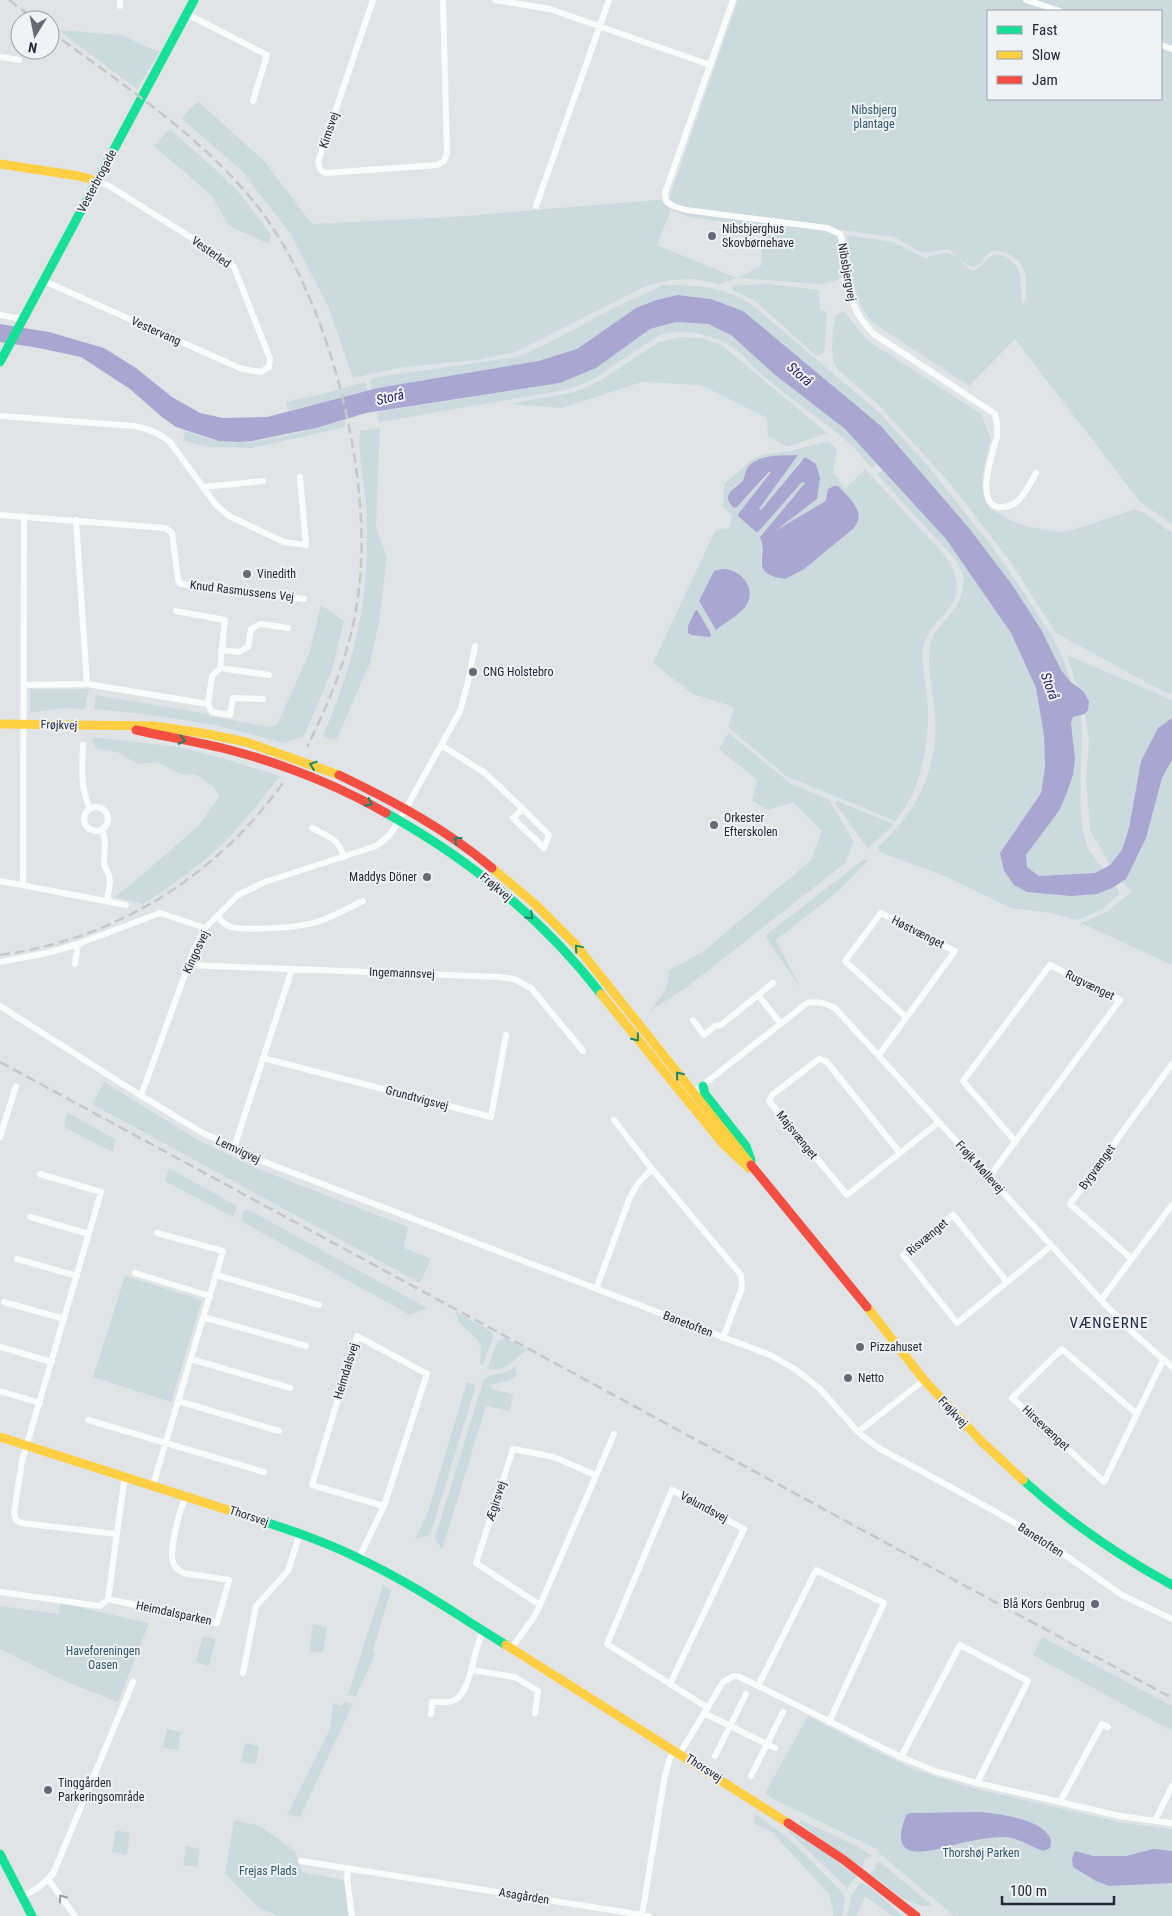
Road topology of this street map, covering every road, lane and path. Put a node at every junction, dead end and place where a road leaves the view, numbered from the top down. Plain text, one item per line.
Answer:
1 (194, 0) edge
2 (373, 0) edge
3 (444, 0) edge
4 (495, 0) edge
5 (609, 0) edge
6 (733, 0) edge
7 (1026, 0) edge
8 (513, 1) edge
9 (1057, 10) edge
10 (187, 14) junction
11 (600, 26) junction
12 (710, 65) junction
13 (253, 101) dead end
14 (0, 164) edge
15 (97, 182) junction
16 (536, 206) dead end
17 (44, 281) junction
18 (0, 315) edge
19 (23, 319) junction
20 (0, 362) edge
21 (269, 367) joint
22 (0, 416) edge
23 (1036, 473) dead end
24 (300, 477) dead end
25 (262, 481) dead end
26 (203, 488) junction
27 (0, 515) edge
28 (24, 516) junction
29 (76, 520) junction
30 (304, 599) dead end
31 (176, 611) dead end
32 (288, 628) dead end
33 (475, 646) dead end
34 (221, 650) junction
35 (220, 668) junction
36 (269, 675) dead end
37 (86, 684) junction
38 (25, 685) junction
39 (263, 699) dead end
40 (208, 704) junction
41 (0, 724) edge
42 (23, 724) junction
43 (117, 727) junction
44 (441, 744) junction
45 (83, 745) dead end
46 (406, 808) junction
47 (90, 809) junction
48 (523, 809) junction
49 (400, 819) junction
50 (312, 828) dead end
51 (102, 829) junction
52 (344, 857) junction
53 (0, 881) edge
54 (23, 885) junction
55 (107, 901) junction
56 (363, 901) dead end
57 (126, 905) dead end
58 (217, 916) junction
59 (205, 928) junction
60 (78, 944) junction
61 (0, 962) edge
62 (75, 964) dead end
63 (188, 965) junction
64 (292, 969) junction
65 (773, 983) dead end
66 (758, 995) junction
67 (0, 1006) edge
68 (906, 1017) junction
69 (693, 1020) dead end
70 (781, 1024) junction
71 (506, 1035) dead end
72 (583, 1051) dead end
73 (878, 1055) junction
74 (263, 1058) junction
75 (1172, 1064) edge
76 (16, 1086) dead end
77 (703, 1086) junction
78 (694, 1093) junction
79 (141, 1096) junction
80 (685, 1099) junction
81 (614, 1120) dead end
82 (939, 1122) junction
83 (0, 1137) edge
84 (1016, 1142) junction
85 (234, 1148) junction
86 (900, 1153) junction
87 (753, 1167) junction
88 (652, 1169) junction
89 (40, 1174) dead end
90 (989, 1178) junction
91 (776, 1194) junction
92 (1172, 1205) edge
93 (30, 1217) dead end
94 (156, 1233) dead end
95 (89, 1234) junction
96 (1052, 1246) junction
97 (497, 1252) joint
98 (17, 1259) dead end
99 (1132, 1259) junction
100 (135, 1273) dead end
101 (216, 1275) junction
102 (77, 1276) junction
103 (1007, 1282) junction
104 (596, 1289) junction
105 (210, 1296) junction
106 (1101, 1300) junction
107 (4, 1302) dead end
108 (319, 1305) dead end
109 (203, 1317) junction
110 (64, 1319) junction
111 (723, 1338) junction
112 (306, 1346) dead end
113 (0, 1347) edge
114 (191, 1359) junction
115 (1163, 1360) junction
116 (52, 1362) junction
117 (1172, 1367) edge
118 (924, 1380) junction
119 (290, 1388) dead end
120 (0, 1391) edge
121 (178, 1401) junction
122 (40, 1403) junction
123 (1137, 1414) junction
124 (88, 1420) dead end
125 (279, 1430) dead end
126 (858, 1432) junction
127 (614, 1434) dead end
128 (0, 1437) edge
129 (166, 1443) junction
130 (26, 1446) junction
131 (264, 1472) dead end
132 (125, 1475) junction
133 (595, 1475) junction
134 (153, 1485) junction
135 (186, 1496) junction
136 (384, 1506) junction
137 (300, 1533) junction
138 (116, 1534) junction
139 (359, 1558) junction
140 (1172, 1585) edge
141 (0, 1592) edge
142 (108, 1599) junction
143 (540, 1605) junction
144 (1172, 1619) edge
145 (483, 1632) junction
146 (511, 1649) junction
147 (472, 1670) junction
148 (243, 1672) dead end
149 (133, 1682) dead end
150 (670, 1684) junction
151 (758, 1686) junction
152 (746, 1694) dead end
153 (706, 1711) junction
154 (783, 1712) dead end
155 (535, 1713) dead end
156 (430, 1714) dead end
157 (829, 1722) junction
158 (730, 1726) junction
159 (1108, 1727) dead end
160 (767, 1744) junction
161 (774, 1748) dead end
162 (677, 1751) junction
163 (715, 1756) dead end
164 (901, 1758) junction
165 (751, 1776) dead end
166 (977, 1783) junction
167 (1172, 1786) edge
168 (1060, 1802) junction
169 (1155, 1821) junction
170 (1172, 1823) edge
171 (0, 1854) edge
172 (302, 1861) dead end
173 (348, 1868) junction
174 (48, 1879) junction
175 (22, 1896) junction
176 (646, 1915) edge
177 (32, 1916) edge
178 (75, 1916) edge
179 (352, 1916) edge
180 (916, 1916) edge

1 - 10 street, Vesterbrogade
2 - 3 street, Kimsvej
4 - 8 street
5 - 11 street
6 - 12 street, Nibsbjergvej
7 - 9 street
8 - 11 street
10 - 13 street
10 - 15 street, Vesterbrogade
11 - 12 street
11 - 16 street
12 - 23 street, Nibsbjergvej
14 - 15 street
15 - 17 street, Vesterbrogade
15 - 21 street, Vesterled
17 - 19 street, Vesterbrogade
17 - 21 street, Vestervang
18 - 19 street
19 - 20 street, Vesterbrogade
22 - 26 street
24 - 26 street
25 - 26 street
27 - 28 street, Knud Rasmussens Vej
28 - 29 street, Knud Rasmussens Vej
28 - 38 street
29 - 30 street, Knud Rasmussens Vej
29 - 37 street
31 - 34 street
32 - 34 street
33 - 44 street, Kingosvej
34 - 35 street
35 - 36 street
35 - 40 street
37 - 38 street
37 - 40 street
38 - 42 street
39 - 40 street
41 - 42 street, Frøjkvej
42 - 43 street, Frøjkvej
42 - 54 street
46 -> 43 street, Frøjkvej
43 -> 49 street, Frøjkvej
44 - 46 street, Kingosvej
44 - 48 street
45 - 47 street
46 - 49 street, Kingosvej
78 -> 46 street, Frøjkvej
47 - 51 street
47 - 51 street
48 - 48 street
49 - 52 street, Kingosvej
49 -> 80 street, Frøjkvej
50 - 52 street
51 - 55 street
52 - 58 street, Kingosvej
53 - 54 street
54 - 55 street
55 - 57 street
56 - 58 street
58 - 59 street, Kingosvej
59 - 60 street
59 - 63 street, Kingosvej
60 - 61 street
60 - 62 street
63 - 64 street, Ingemannsvej
63 - 79 street, Kingosvej
64 - 72 street, Ingemannsvej
64 - 74 street
65 - 66 street
66 - 69 street
66 - 70 street
67 - 79 street, Lemvigvej
68 - 68 street, Høstvænget
68 - 73 street, Høstvænget
70 - 73 street, Frøjk Møllevej
70 - 77 street, Frøjk Møllevej
71 - 74 street, Grundtvigsvej
73 - 82 street, Frøjk Møllevej
74 - 85 street
75 - 99 street, Bygvænget
76 - 83 street
77 - 78 street, Frøjk Møllevej
77 - 87 street, Frøjkvej
78 - 80 street, Frøjk Møllevej
78 - 87 street, Frøjkvej
79 - 85 street, Lemvigvej
80 - 91 street, Frøjkvej
81 - 88 street
82 - 86 street, Majsvænget
82 - 90 street, Frøjk Møllevej
84 - 84 street, Rugvænget
84 - 90 street, Rugvænget
85 - 97 street, Lemvigvej
86 - 86 street, Majsvænget
87 - 91 street, Frøjkvej
88 - 104 street
88 - 111 street
89 - 95 street
90 - 96 street, Frøjk Møllevej
91 - 118 street, Frøjkvej
92 - 99 street
93 - 95 street
94 - 101 street
95 - 102 street
96 - 103 street, Risvænget
96 - 106 street, Frøjk Møllevej
97 - 104 street, Banetoften
98 - 102 street
99 - 106 street
100 - 105 street
101 - 105 street
101 - 108 street
102 - 110 street
103 - 103 street, Risvænget
104 - 111 street, Banetoften
105 - 109 street
106 - 115 street, Frøjk Møllevej
107 - 110 street
109 - 112 street
109 - 114 street
110 - 116 street
111 - 126 street, Banetoften
113 - 116 street
114 - 119 street
114 - 121 street
115 - 117 street, Frøjk Møllevej
115 - 123 street, Hirsevænget
116 - 122 street
118 - 126 street
118 - 140 street, Frøjkvej
120 - 122 street
121 - 125 street
121 - 129 street
122 - 130 street
123 - 123 street, Hirsevænget
124 - 129 street
126 - 144 street, Banetoften
127 - 133 street
128 - 130 street, Thorsvej
129 - 131 street
129 - 134 street
130 - 132 street, Thorsvej
130 - 138 street
132 - 134 street, Thorsvej
132 - 138 street
133 - 143 street
133 - 143 street, Ægirsvej
134 - 135 street, Thorsvej
135 - 137 street, Thorsvej
135 - 142 street, Heimdalsparken
136 - 136 street, Heimdalsvej
136 - 139 street, Heimdalsvej
137 - 139 street, Thorsvej
137 - 148 street
138 - 142 street
139 - 145 street, Thorsvej
141 - 142 street, Heimdalsparken
143 - 146 street
145 - 146 street, Thorsvej
145 - 147 street
146 - 162 street, Thorsvej
147 - 155 street
147 - 156 street
149 - 174 street
150 - 150 street, Vølundsvej
150 - 153 street, Vølundsvej
151 - 153 street
151 - 157 street
151 - 157 street
152 - 158 street
153 - 158 street, Vølundsvej
153 - 162 street
154 - 160 street
157 - 164 street
158 - 160 street, Vølundsvej
158 - 163 street
159 - 168 street
160 - 161 street, Vølundsvej
160 - 165 street
162 - 176 street, Asagården
162 - 180 street, Thorsvej
164 - 166 street
164 - 166 street
166 - 168 street
167 - 169 street
168 - 169 street
169 - 170 street
171 - 175 street
172 - 173 street, Asagården
173 - 176 street, Asagården
173 - 179 street
174 - 175 street
178 -> 174 street
175 - 177 street

